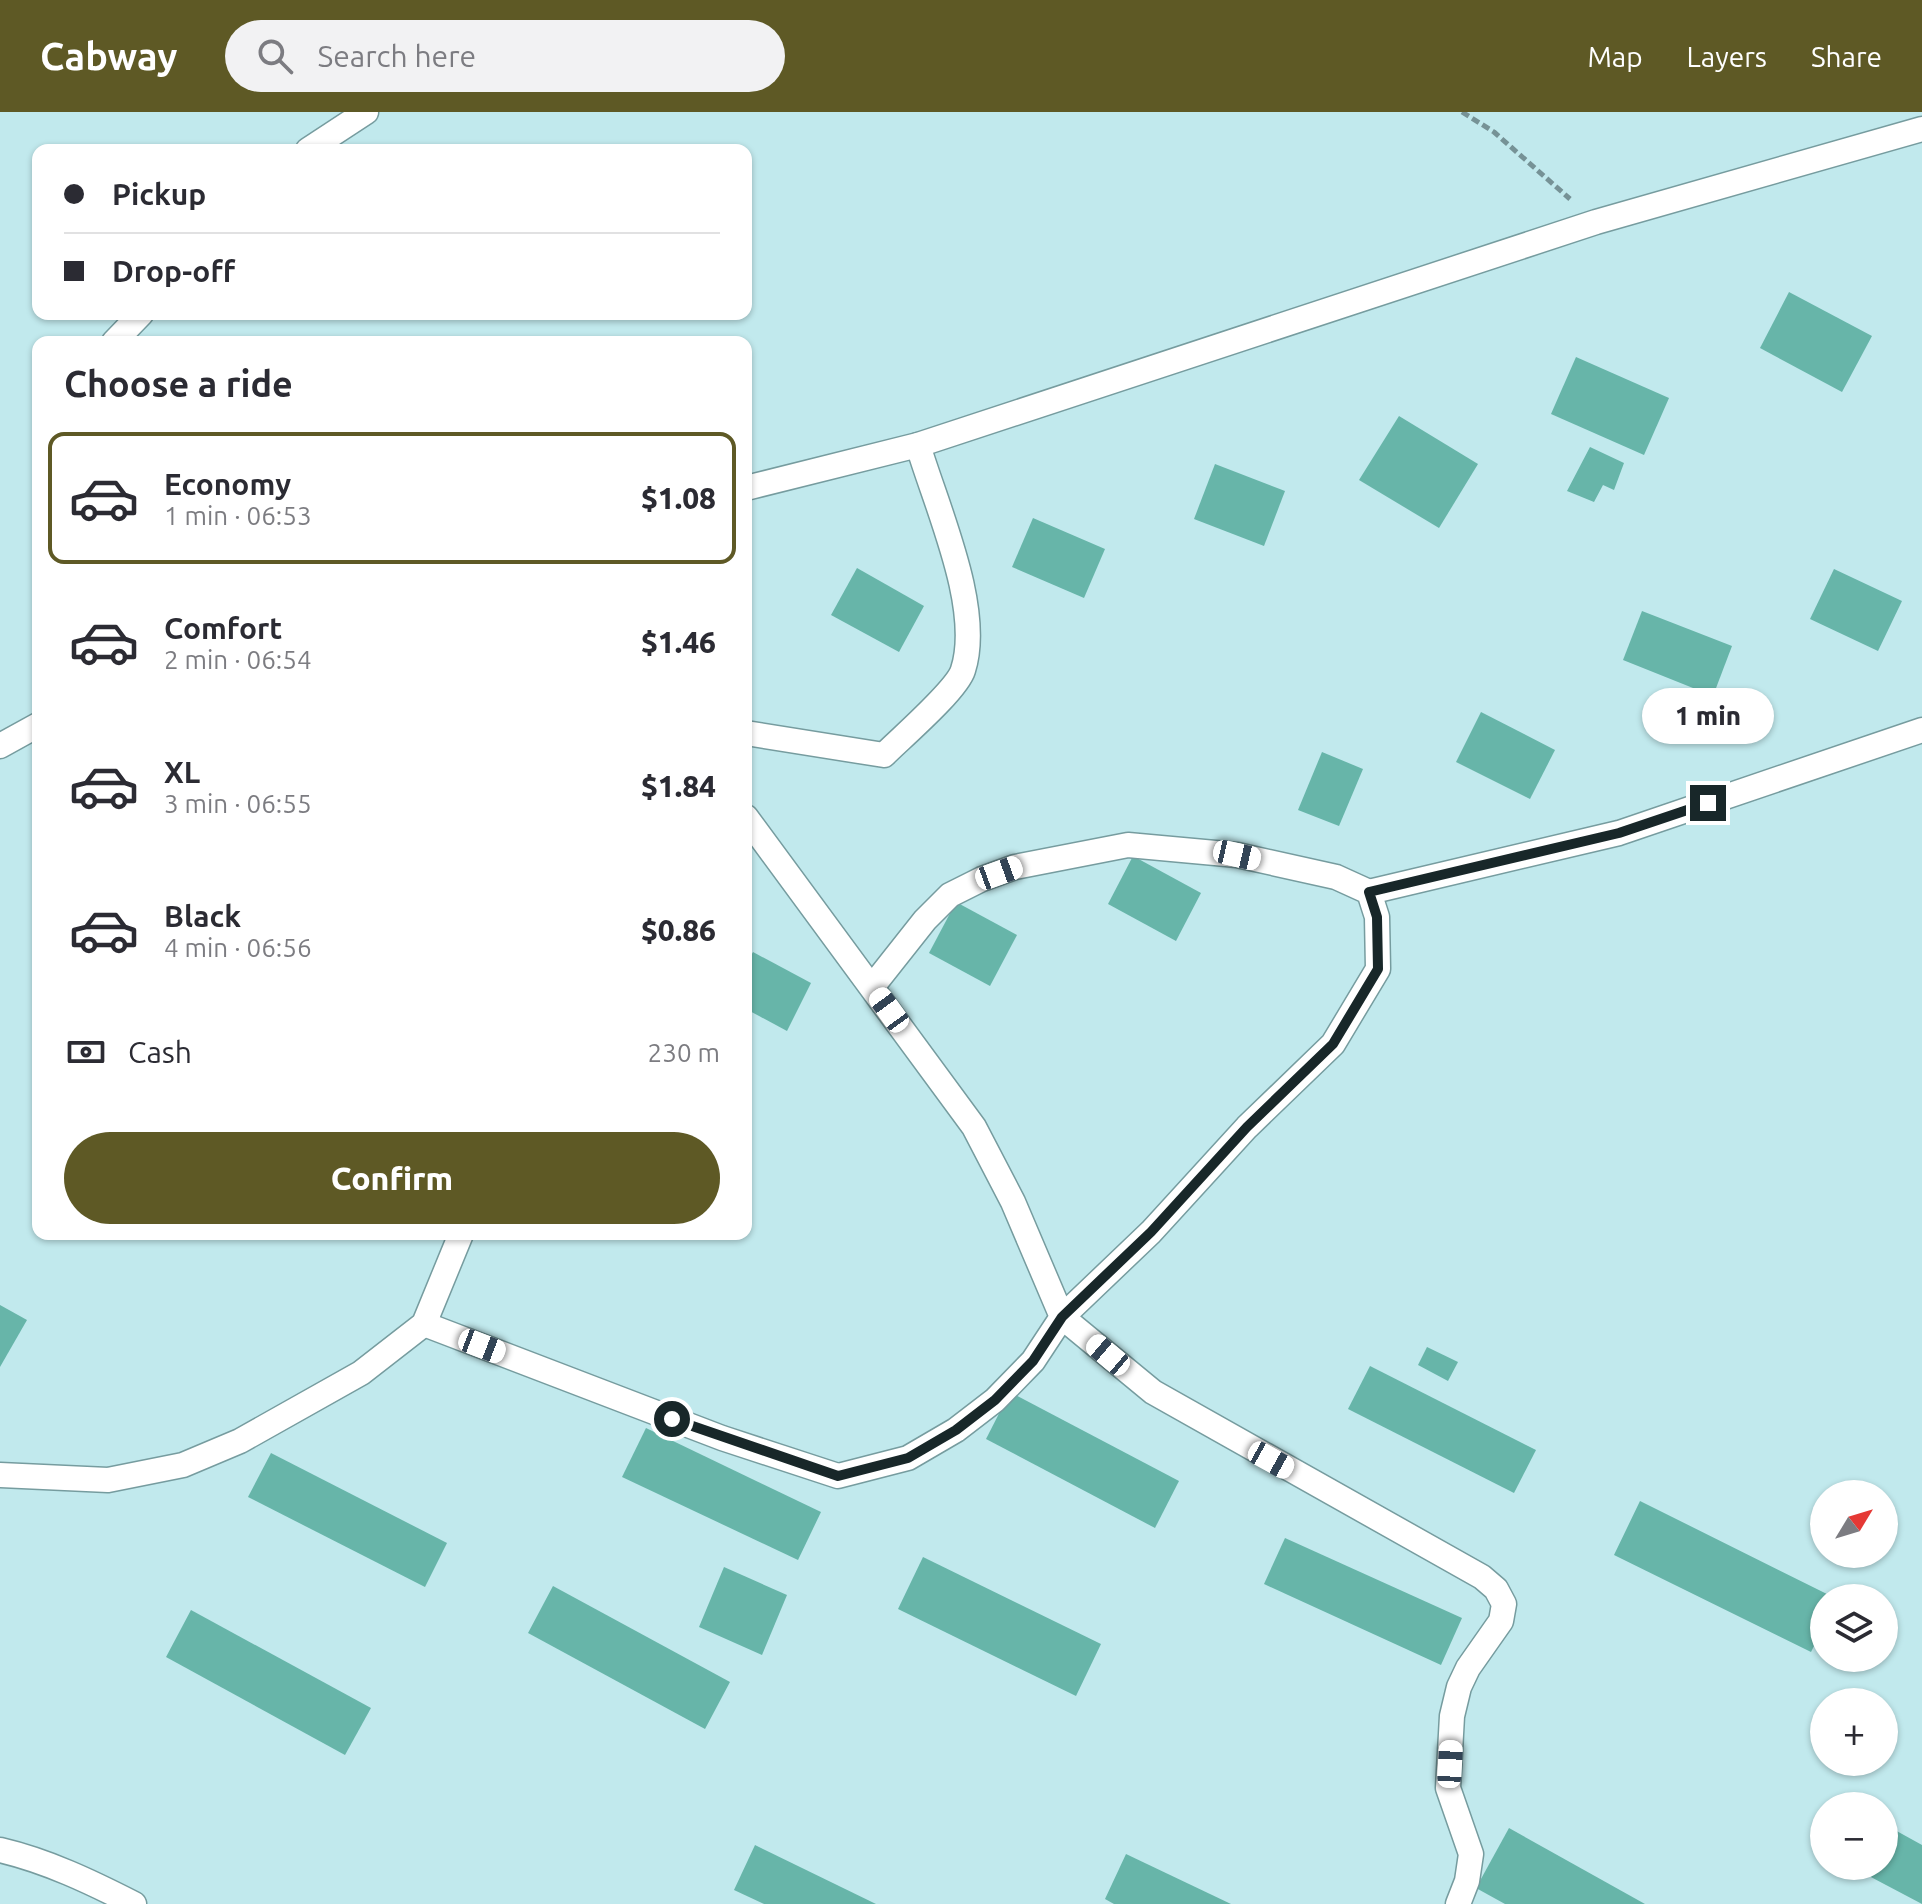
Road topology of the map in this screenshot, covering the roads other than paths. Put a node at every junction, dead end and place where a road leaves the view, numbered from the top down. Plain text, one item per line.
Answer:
1 (366, 112) edge
2 (1922, 129) edge
3 (317, 144) edge
4 (135, 320) edge
5 (120, 336) edge
6 (918, 445) junction
7 (752, 486) edge
8 (32, 728) edge
9 (1922, 730) edge
10 (752, 734) edge
11 (0, 746) edge
12 (752, 825) edge
13 (1369, 892) junction
14 (872, 987) junction
15 (459, 1240) edge
16 (1062, 1317) junction
17 (424, 1324) junction
18 (0, 1475) edge
19 (0, 1850) edge
20 (134, 1904) edge
21 (1458, 1904) edge

1 - 3 lane
2 - 6 lane
4 - 5 lane
6 - 7 lane
6 - 10 lane
8 - 11 lane
9 - 13 lane
12 - 14 lane
13 - 14 lane
13 - 16 lane
14 - 16 lane
15 - 17 lane
16 - 17 lane
16 - 21 lane
17 - 18 lane
19 - 20 lane

